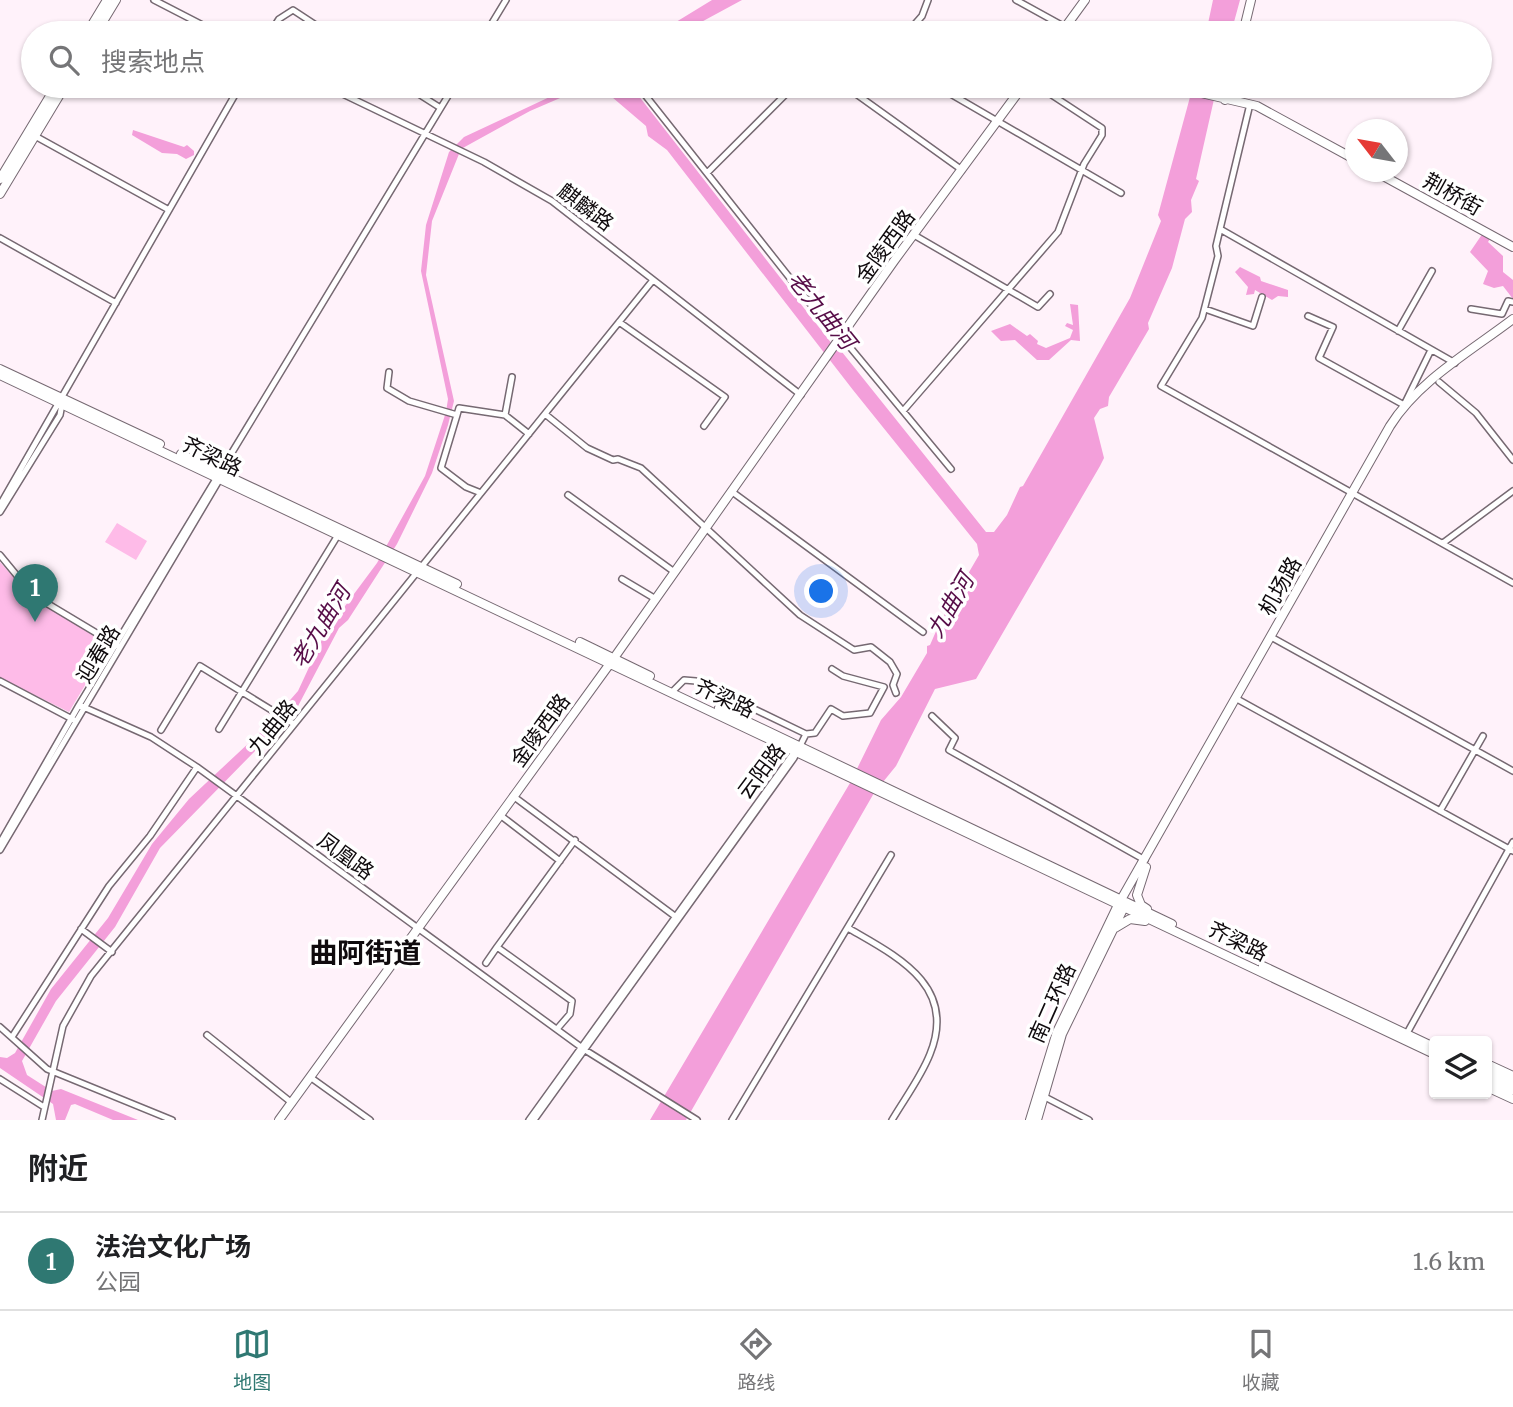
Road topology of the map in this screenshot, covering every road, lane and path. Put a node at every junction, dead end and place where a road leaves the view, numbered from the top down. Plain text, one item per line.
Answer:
1 (107, 0) edge
2 (116, 0) edge
3 (154, 0) edge
4 (506, 0) edge
5 (928, 0) edge
6 (1016, 0) edge
7 (1085, 0) edge
8 (1251, 0) edge
9 (94, 21) edge
10 (103, 21) edge
11 (195, 21) edge
12 (278, 21) edge
13 (310, 21) edge
14 (493, 21) edge
15 (918, 21) edge
16 (1049, 21) edge
17 (1070, 21) edge
18 (1245, 21) edge
19 (48, 98) edge
20 (58, 98) edge
21 (233, 98) edge
22 (350, 98) edge
23 (425, 98) edge
24 (446, 98) edge
25 (648, 98) edge
26 (782, 98) edge
27 (862, 98) edge
28 (958, 98) edge
29 (1014, 98) edge
30 (1056, 98) edge
31 (1219, 98) edge
32 (1223, 99) joint
33 (1250, 104) junction
34 (439, 107) dead end
35 (998, 121) junction
36 (424, 134) junction
37 (35, 136) junction
38 (1345, 154) edge
39 (962, 170) junction
40 (1083, 170) junction
41 (707, 173) junction
42 (0, 179) edge
43 (1394, 182) edge
44 (1121, 193) dead end
45 (0, 194) edge
46 (169, 210) junction
47 (1220, 229) junction
48 (914, 236) junction
49 (0, 238) edge
50 (1513, 247) edge
51 (1432, 271) dead end
52 (653, 280) junction
53 (1010, 290) junction
54 (1050, 294) dead end
55 (1262, 297) dead end
56 (1513, 302) edge
57 (116, 303) junction
58 (1205, 309) junction
59 (1471, 309) dead end
60 (1502, 314) junction
61 (1308, 316) dead end
62 (619, 322) junction
63 (1512, 322) edge
64 (1398, 331) junction
65 (839, 341) junction
66 (1432, 350) junction
67 (1455, 363) junction
68 (0, 369) edge
69 (389, 372) dead end
70 (0, 375) edge
71 (512, 377) dead end
72 (1439, 382) junction
73 (801, 395) junction
74 (61, 402) junction
75 (1404, 405) junction
76 (903, 411) junction
77 (545, 414) junction
78 (456, 415) junction
79 (505, 415) junction
80 (704, 426) dead end
81 (529, 433) junction
82 (1513, 460) edge
83 (951, 469) dead end
84 (219, 477) junction
85 (731, 491) junction
86 (1513, 491) edge
87 (481, 493) junction
88 (1354, 493) junction
89 (568, 495) dead end
90 (0, 505) edge
91 (0, 512) edge
92 (309, 518) junction
93 (705, 527) junction
94 (338, 535) junction
95 (1443, 543) junction
96 (381, 552) junction
97 (0, 555) edge
98 (419, 569) junction
99 (673, 571) junction
100 (622, 579) dead end
101 (1513, 583) edge
102 (654, 598) junction
103 (923, 632) dead end
104 (1273, 638) junction
105 (119, 647) junction
106 (612, 661) junction
107 (832, 669) dead end
108 (0, 681) edge
109 (893, 685) junction
110 (884, 687) junction
111 (673, 690) junction
112 (243, 692) junction
113 (896, 693) dead end
114 (1238, 699) junction
115 (82, 706) junction
116 (932, 716) dead end
117 (74, 720) junction
118 (294, 724) junction
119 (219, 729) dead end
120 (161, 730) dead end
121 (1296, 732) junction
122 (806, 734) junction
123 (1483, 736) dead end
124 (1292, 740) dead end
125 (797, 749) junction
126 (1475, 750) junction
127 (197, 767) junction
128 (1513, 771) edge
129 (236, 795) junction
130 (513, 796) junction
131 (1440, 811) junction
132 (499, 815) junction
133 (575, 840) junction
134 (1513, 842) edge
135 (0, 843) edge
136 (0, 850) edge
137 (1511, 850) edge
138 (891, 855) dead end
139 (560, 861) junction
140 (1144, 864) junction
141 (1097, 892) junction
142 (1122, 904) junction
143 (677, 918) junction
144 (1159, 921) junction
145 (418, 927) junction
146 (848, 928) junction
147 (81, 929) junction
148 (1108, 931) junction
149 (497, 947) junction
150 (112, 951) junction
151 (486, 963) dead end
152 (0, 1027) edge
153 (557, 1029) junction
154 (1060, 1033) junction
155 (206, 1035) dead end
156 (12, 1037) junction
157 (1404, 1037) junction
158 (1429, 1044) edge
159 (583, 1048) junction
160 (1429, 1053) edge
161 (1492, 1066) edge
162 (51, 1071) junction
163 (1492, 1072) edge
164 (1513, 1076) edge
165 (310, 1077) junction
166 (0, 1079) edge
167 (1492, 1080) edge
168 (1513, 1082) edge
169 (1492, 1089) edge
170 (1513, 1090) edge
171 (1043, 1096) junction
172 (1513, 1099) edge
173 (292, 1103) junction
174 (44, 1107) junction
175 (148, 1116) edge
176 (694, 1118) edge
177 (41, 1120) edge
178 (172, 1120) edge
179 (279, 1120) edge
180 (370, 1120) edge
181 (532, 1120) edge
182 (732, 1120) edge
183 (892, 1120) edge
184 (1030, 1120) edge
185 (1037, 1120) edge
186 (1089, 1120) edge

1 - 9 main road
2 - 10 main road
3 - 11 street
4 - 14 street
5 - 15 street
6 - 16 street
7 - 17 main road
8 - 18 main road
12 - 13 street
19 - 42 main road
20 - 37 main road
21 - 46 street
22 - 36 street, 麒麟路
23 - 34 street
24 - 36 street, 迎春路
25 - 41 street
26 - 41 street
27 - 39 street
28 - 35 street
29 - 35 main road, 金陵西路
30 - 40 street
31 - 32 main road
32 - 33 main road
33 - 38 main road
33 - 47 street
35 - 39 main road, 金陵西路
35 - 40 street
36 - 52 street, 麒麟路
36 - 84 street, 迎春路
37 - 45 main road
37 - 46 street
39 - 48 main road, 金陵西路
40 - 44 street
40 - 53 street
41 - 65 street
43 - 50 main road, 荆桥街
46 - 57 street
47 - 58 street
47 - 64 street
48 - 53 street
48 - 65 main road, 金陵西路
49 - 57 street
51 - 64 street
52 - 62 street, 九曲路
52 - 73 street, 麒麟路
53 - 54 street
53 - 76 street
55 - 58 street
56 - 60 street
57 - 74 street
58 - 88 street
59 - 60 street
60 - 63 street
61 - 75 street
62 - 77 street, 九曲路
62 - 80 street
63 - 67 main road, 机场路
63 - 72 main road, 机场路
64 - 66 street
65 - 73 main road, 金陵西路
65 - 76 street
66 - 67 street
66 - 75 street
67 - 75 main road, 机场路
68 - 74 main road, 齐梁路
69 - 78 street
70 - 74 main road, 齐梁路
71 - 79 street
72 - 82 street
72 - 88 main road, 机场路
73 - 85 main road, 金陵西路
74 - 84 main road, 齐梁路
74 - 90 street
74 - 91 street
75 - 88 main road, 机场路
76 - 83 street
77 - 81 street, 九曲路
77 - 93 street
78 - 79 street
78 - 87 street
79 - 81 street
81 - 87 street, 九曲路
84 - 92 main road, 齐梁路
84 - 105 street, 迎春路
85 - 93 main road, 金陵西路
85 - 103 street
86 - 95 street
87 - 98 street, 九曲路
88 - 95 street
88 - 104 main road, 机场路
89 - 99 street
92 - 94 main road, 齐梁路
92 - 96 main road, 齐梁路
93 - 99 main road, 金陵西路
93 - 109 street
94 - 96 main road, 齐梁路
94 - 112 street
95 - 101 street
96 - 98 main road, 齐梁路
97 - 105 street
98 - 106 main road, 齐梁路
98 - 118 street, 九曲路
99 - 102 main road, 金陵西路
100 - 102 street
102 - 106 main road, 金陵西路
104 - 114 main road, 机场路
104 - 126 street
105 - 115 street, 迎春路
106 - 111 main road, 齐梁路
106 - 130 main road, 金陵西路
107 - 110 street
108 - 117 street
109 - 110 street
109 - 113 street
110 - 122 street, 云阳路
111 - 122 street
111 - 125 main road, 齐梁路
112 - 118 street
112 - 119 street
112 - 120 street
114 - 121 street
114 - 140 main road, 机场路
115 - 117 street, 迎春路
115 - 127 street, 凤凰路
116 - 140 street
117 - 135 street, 迎春路
117 - 136 street, 迎春路
118 - 129 street, 九曲路
121 - 124 street
121 - 131 street
122 - 125 street, 云阳路
123 - 126 street
125 - 141 main road, 齐梁路
125 - 143 street, 云阳路
126 - 128 street
126 - 131 street
127 - 129 street, 凤凰路
127 - 147 street
129 - 145 street, 凤凰路
129 - 150 street, 九曲路
130 - 132 main road, 金陵西路
130 - 133 street
131 - 137 street
132 - 139 street
132 - 145 main road, 金陵西路
133 - 139 street
133 - 143 street
134 - 137 street
137 - 157 street
138 - 146 street
139 - 149 street
140 - 141 main road
140 - 142 main road, 机场路
140 - 144 main road
141 - 142 main road, 齐梁路
141 - 148 main road
142 - 144 main road, 齐梁路
142 - 148 main road, 南二环路
143 - 159 street, 云阳路
144 - 148 main road
144 - 157 main road, 齐梁路
145 - 153 street, 凤凰路
145 - 165 main road, 金陵西路
146 - 182 street
146 - 183 street
147 - 150 street
147 - 156 street
148 - 154 main road, 南二环路
149 - 151 street
149 - 153 street
150 - 162 street, 九曲路
152 - 156 street
153 - 159 street, 凤凰路
154 - 171 main road, 南二环路
154 - 184 main road, 南二环路
155 - 173 street
156 - 162 street
157 - 158 main road, 齐梁路
157 - 160 main road, 齐梁路
159 - 176 street, 凤凰路
159 - 181 street, 云阳路
161 - 164 main road
162 - 174 street, 九曲路
162 - 175 street
163 - 168 main road
165 - 173 main road, 金陵西路
165 - 180 street
166 - 174 street
167 - 170 main road
169 - 172 main road
171 - 185 main road, 南二环路
171 - 186 street
173 - 179 main road, 金陵西路
174 - 177 street, 九曲路
175 - 178 street

